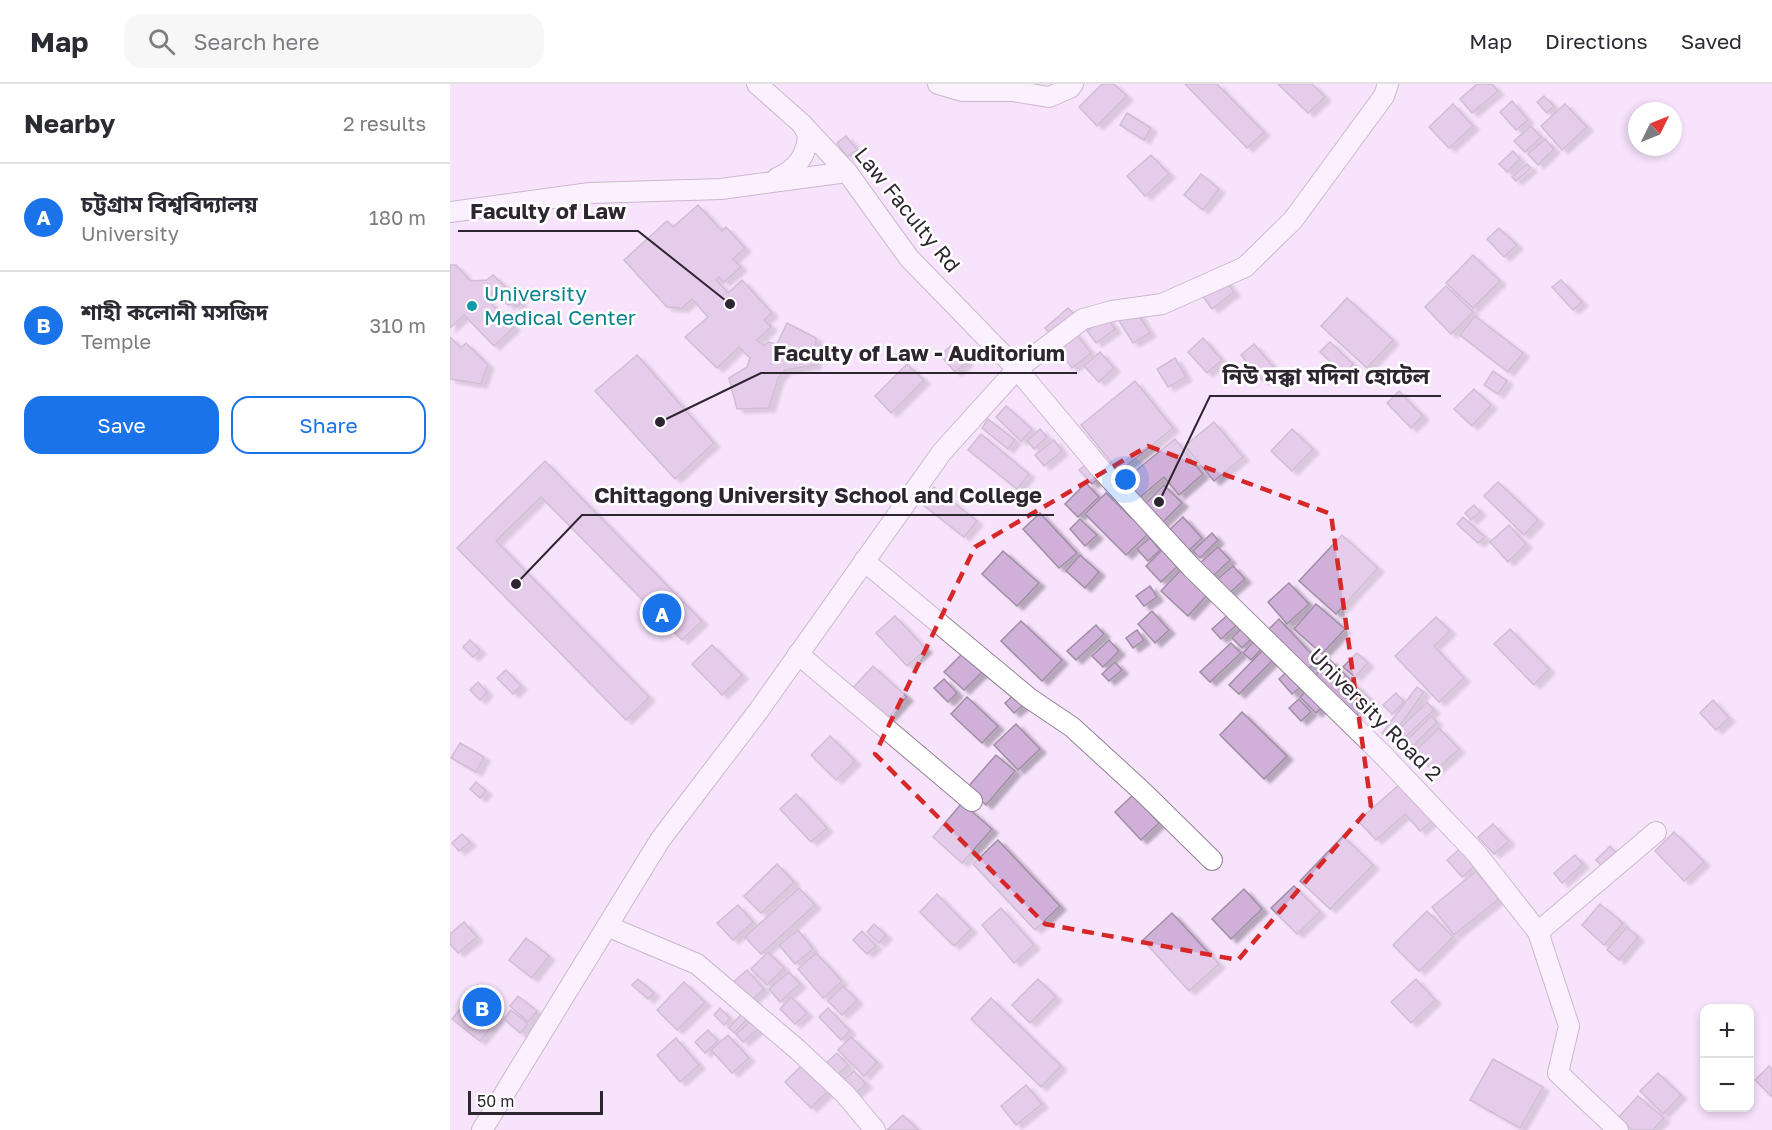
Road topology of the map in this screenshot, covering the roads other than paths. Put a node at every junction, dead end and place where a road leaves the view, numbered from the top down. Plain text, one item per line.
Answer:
1 (757, 84) edge
2 (938, 84) edge
3 (1073, 84) edge
4 (1388, 84) edge
5 (802, 124) junction
6 (847, 172) junction
7 (763, 183) junction
8 (450, 212) edge
9 (1017, 369) junction
10 (864, 561) junction
11 (798, 654) junction
12 (972, 801) dead end
13 (1656, 832) dead end
14 (1212, 860) dead end
15 (607, 926) junction
16 (1538, 932) junction
17 (482, 1130) edge
18 (875, 1130) edge
19 (1617, 1130) edge

1 - 5 street, Law Faculty Rd
2 - 3 street
4 - 9 street
5 - 6 street, Law Faculty Rd
5 - 7 street
6 - 7 street
6 - 9 street, Law Faculty Rd
7 - 8 street
9 - 10 street
9 - 16 street, University Road 2
10 - 11 street
10 - 14 street
11 - 12 street
11 - 15 street
13 - 16 street
15 - 17 street
15 - 18 street
16 - 19 street, University Road 2

